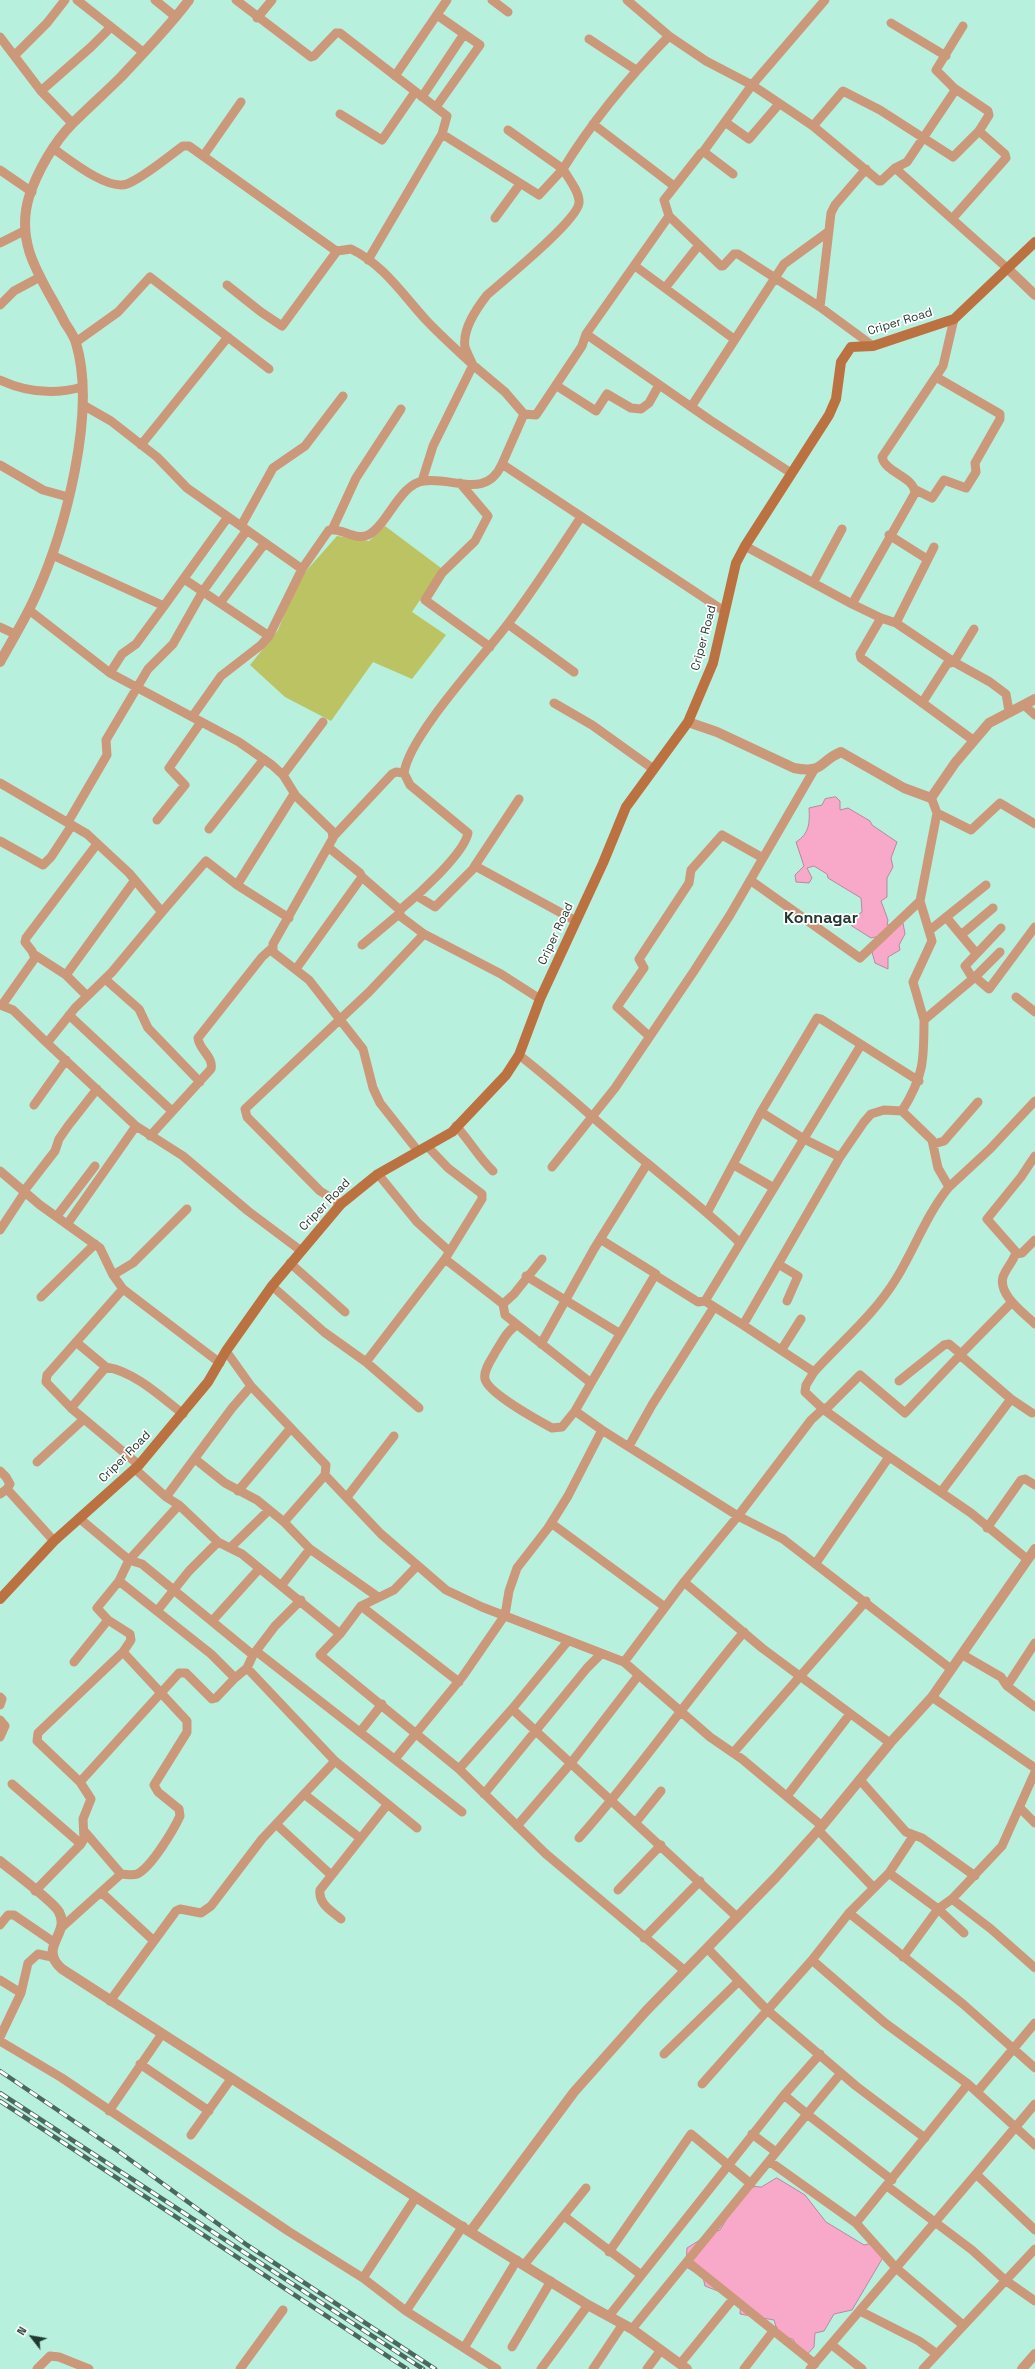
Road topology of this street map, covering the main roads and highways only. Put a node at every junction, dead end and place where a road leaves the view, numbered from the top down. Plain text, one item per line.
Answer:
1 (1035, 242) edge
2 (0, 1599) edge

1 - 2 main road, Criper Road

